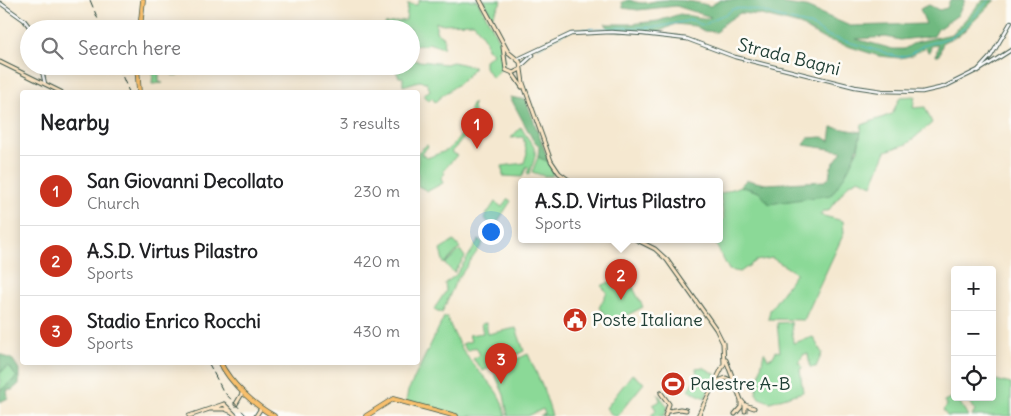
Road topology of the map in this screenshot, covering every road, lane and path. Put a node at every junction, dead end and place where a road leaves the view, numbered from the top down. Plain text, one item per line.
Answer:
1 (143, 0) edge
2 (480, 0) edge
3 (0, 2) edge
4 (24, 20) edge
5 (141, 20) edge
6 (1011, 22) edge
7 (500, 39) junction
8 (1011, 50) edge
9 (537, 52) junction
10 (990, 56) junction
11 (516, 59) junction
12 (997, 61) junction
13 (0, 62) edge
14 (986, 62) junction
15 (506, 64) junction
16 (520, 68) junction
17 (986, 68) junction
18 (20, 72) edge
19 (512, 74) junction
20 (972, 74) junction
21 (26, 75) edge
22 (43, 75) edge
23 (138, 75) edge
24 (46, 85) junction
25 (57, 90) edge
26 (139, 90) edge
27 (527, 97) junction
28 (567, 178) edge
29 (643, 243) edge
30 (725, 357) junction
31 (222, 365) edge
32 (716, 383) junction
33 (734, 383) junction
34 (244, 391) junction
35 (661, 393) dead end
36 (219, 399) dead end
37 (743, 406) junction
38 (216, 407) junction
39 (232, 408) junction
40 (261, 408) junction
41 (754, 408) dead end
42 (670, 410) junction
43 (686, 410) dead end
44 (735, 414) dead end
45 (189, 416) edge
46 (236, 416) edge
47 (256, 416) edge
48 (274, 416) edge
49 (279, 416) edge
50 (366, 416) edge
51 (456, 416) edge
52 (665, 416) edge
53 (698, 416) edge

1 - 5 main road
2 - 7 main road
3 - 4 street
6 - 10 street, Strada Bagni
7 - 11 main road
7 - 15 main road
8 - 12 street
9 - 11 street, Strada Bagni
9 - 16 street, Strada Bagni
9 - 20 street, Strada Bagni
10 - 12 street
10 - 14 street, Strada Bagni
11 - 15 main road
11 - 16 main road
12 - 14 street
12 - 17 street
13 - 18 main road
14 - 17 street
14 - 20 street, Strada Bagni
15 - 19 main road
16 - 19 main road
16 - 27 main road
17 - 20 street
19 - 27 main road
21 - 24 main road
22 - 24 street
23 - 26 main road
24 - 25 main road
27 - 28 main road
29 - 30 main road
30 - 32 main road
30 - 33 main road
31 - 34 main road
32 - 33 main road
32 - 53 main road
33 - 37 main road
34 - 39 main road
34 - 40 main road
35 - 42 main road
36 - 38 main road
37 - 41 main road
37 - 44 main road
38 - 39 main road
38 - 39 main road
38 - 45 main road
39 - 46 main road
40 - 47 main road
40 - 48 main road
40 - 49 main road
42 - 43 main road
42 - 52 main road
50 - 51 main road

